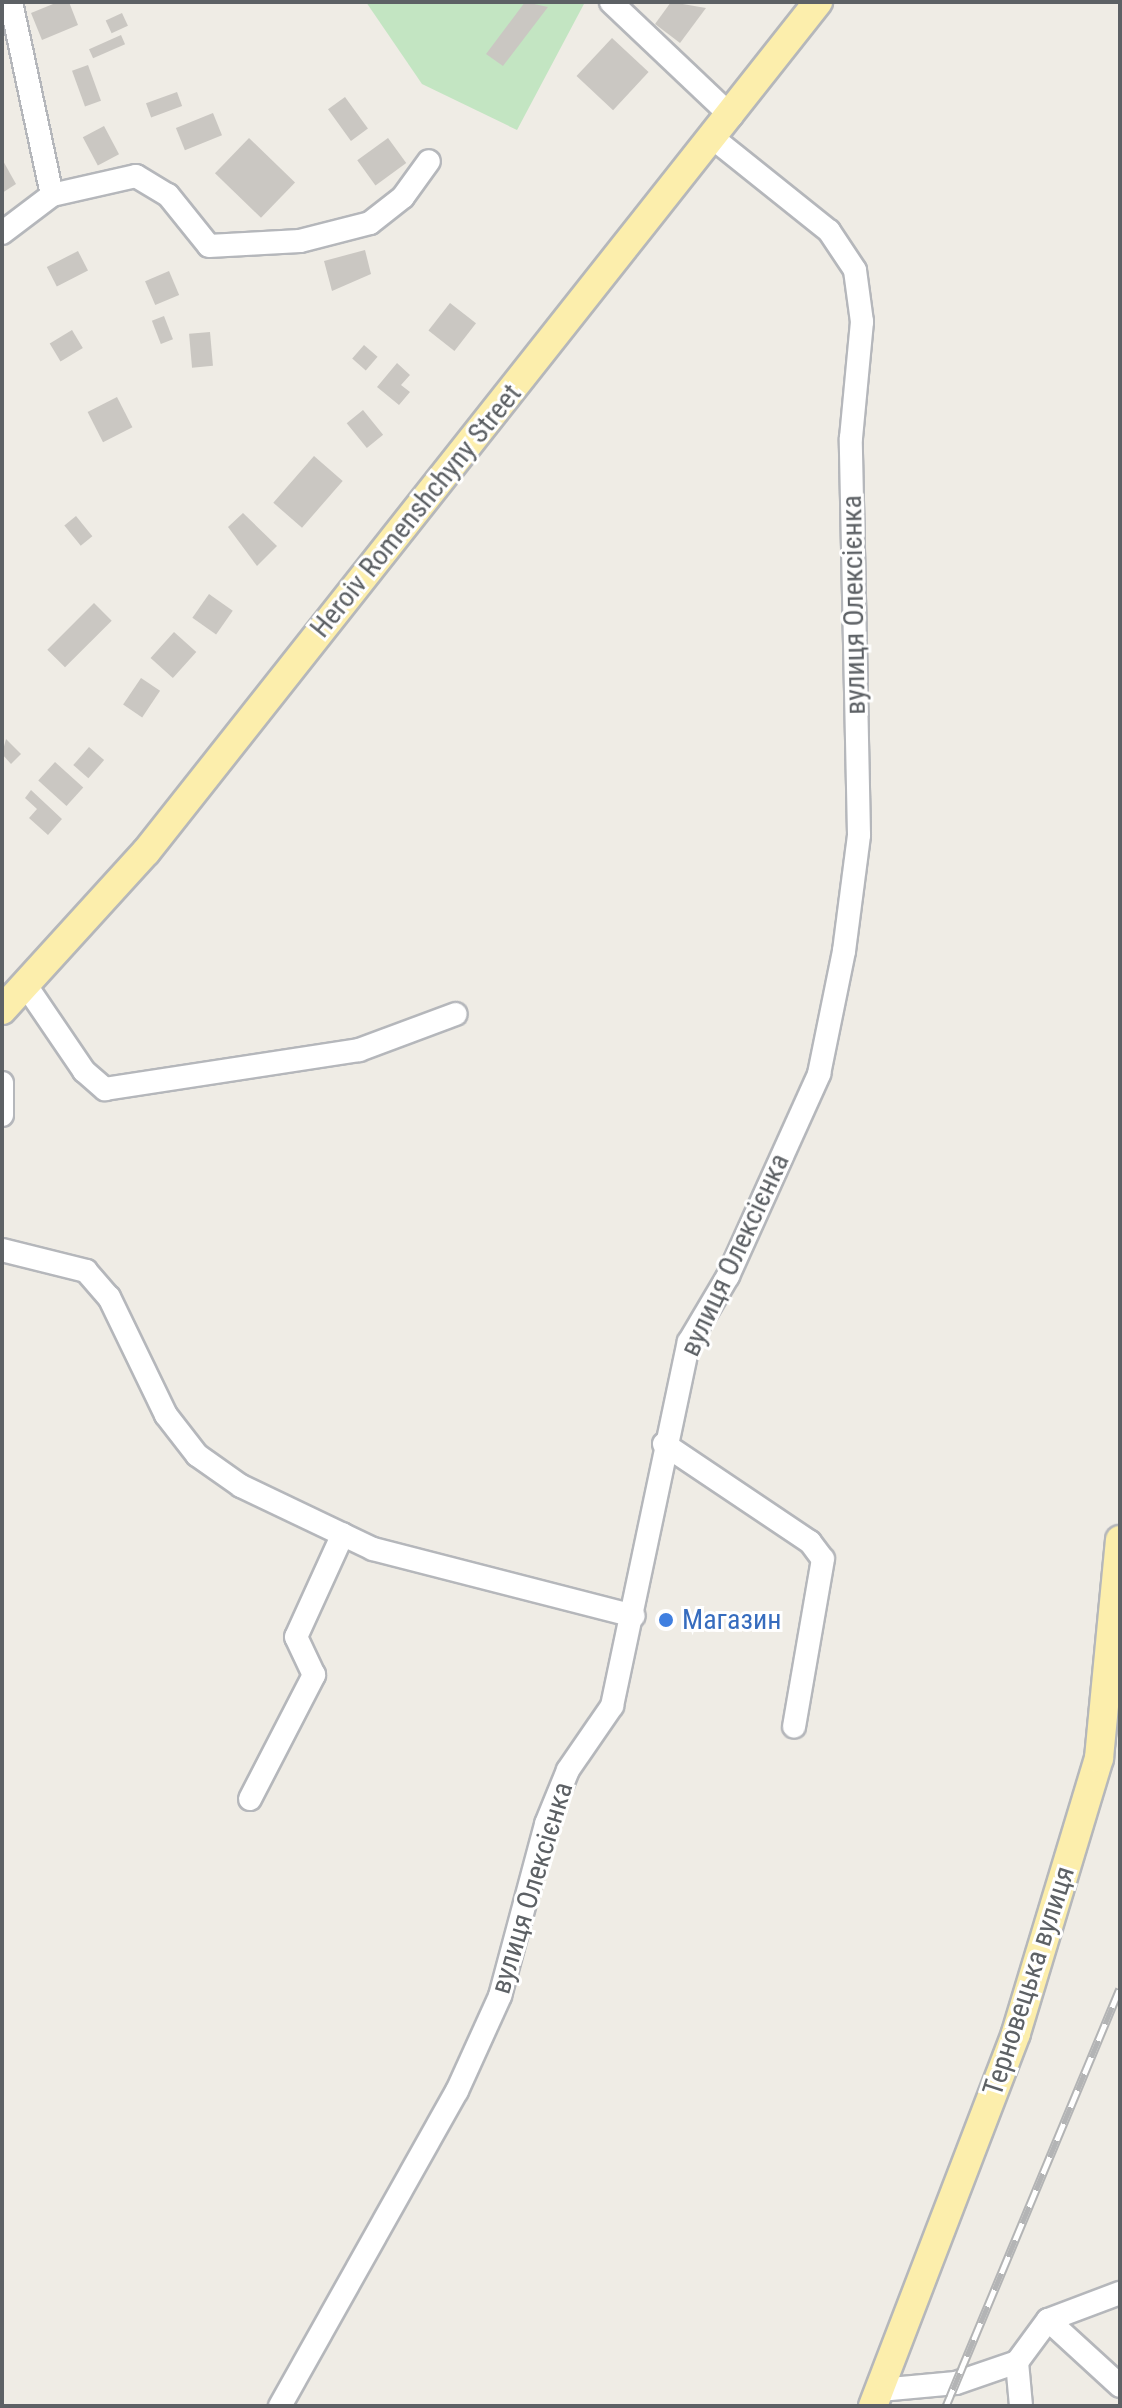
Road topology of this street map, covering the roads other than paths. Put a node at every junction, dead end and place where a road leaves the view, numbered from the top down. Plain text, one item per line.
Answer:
1 (11, 2) edge
2 (611, 2) edge
3 (818, 2) edge
4 (722, 127) junction
5 (429, 161) dead end
6 (52, 195) junction
7 (2, 233) edge
8 (27, 987) junction
9 (2, 1010) edge
10 (456, 1014) dead end
11 (2, 1083) edge
12 (2, 1115) edge
13 (2, 1250) edge
14 (664, 1444) junction
15 (343, 1534) junction
16 (1120, 1540) edge
17 (634, 1616) junction
18 (794, 1727) dead end
19 (250, 1799) dead end
20 (1120, 2293) edge
21 (1048, 2320) junction
22 (1017, 2362) junction
23 (1120, 2386) edge
24 (876, 2398) edge
25 (280, 2406) edge
26 (1021, 2406) edge

1 - 6 street
2 - 4 street, вулиця Олексієнка
3 - 4 main road, Heroiv Romenshchyny Street
4 - 8 main road, Heroiv Romenshchyny Street
4 - 14 street, вулиця Олексієнка
5 - 6 street
6 - 7 street
8 - 9 main road, Heroiv Romenshchyny Street
8 - 10 street
11 - 12 street
13 - 15 street
14 - 17 street, вулиця Олексієнка
14 - 18 street
15 - 17 street
15 - 19 street
16 - 24 main road, Терновецька вулиця
17 - 25 street, вулиця Олексієнка
20 - 21 street
21 - 22 street
21 - 23 street
22 - 24 street
22 - 26 street

